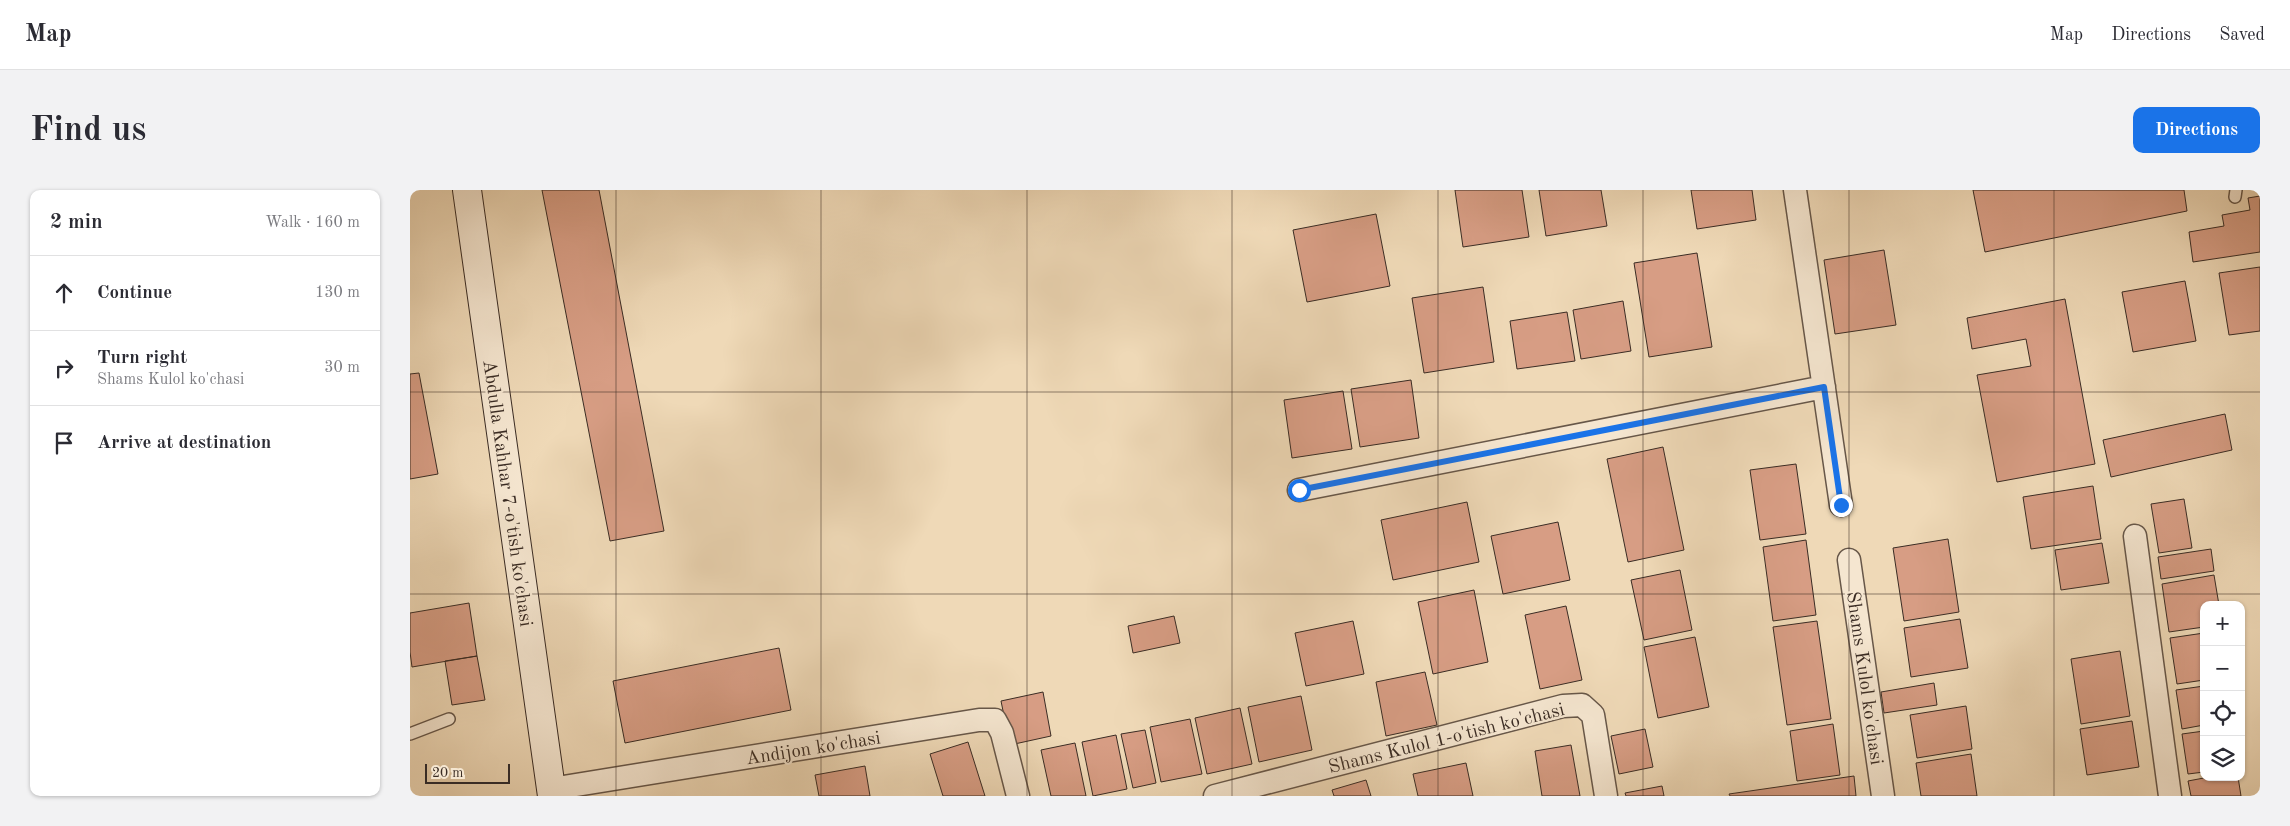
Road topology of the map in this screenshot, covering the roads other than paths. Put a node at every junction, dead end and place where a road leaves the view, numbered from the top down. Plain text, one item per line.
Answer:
1 (466, 190) edge
2 (1795, 190) edge
3 (1824, 387) junction
4 (1299, 490) dead end
5 (1841, 505) dead end
6 (2135, 536) dead end
7 (1849, 560) dead end
8 (449, 720) dead end
9 (410, 734) edge
10 (552, 793) edge
11 (1018, 796) edge
12 (1215, 796) edge
13 (1606, 796) edge
14 (1883, 796) edge
15 (2170, 796) edge

1 - 10 street, Abdulla Kahhar 7-o'tish ko'chasi
2 - 3 street
3 - 4 street
3 - 5 street
6 - 15 street
7 - 14 street, Shams Kulol ko'chasi
8 - 9 lane
10 - 11 street, Andijon ko'chasi
12 - 13 street, Shams Kulol 1-o'tish ko'chasi

